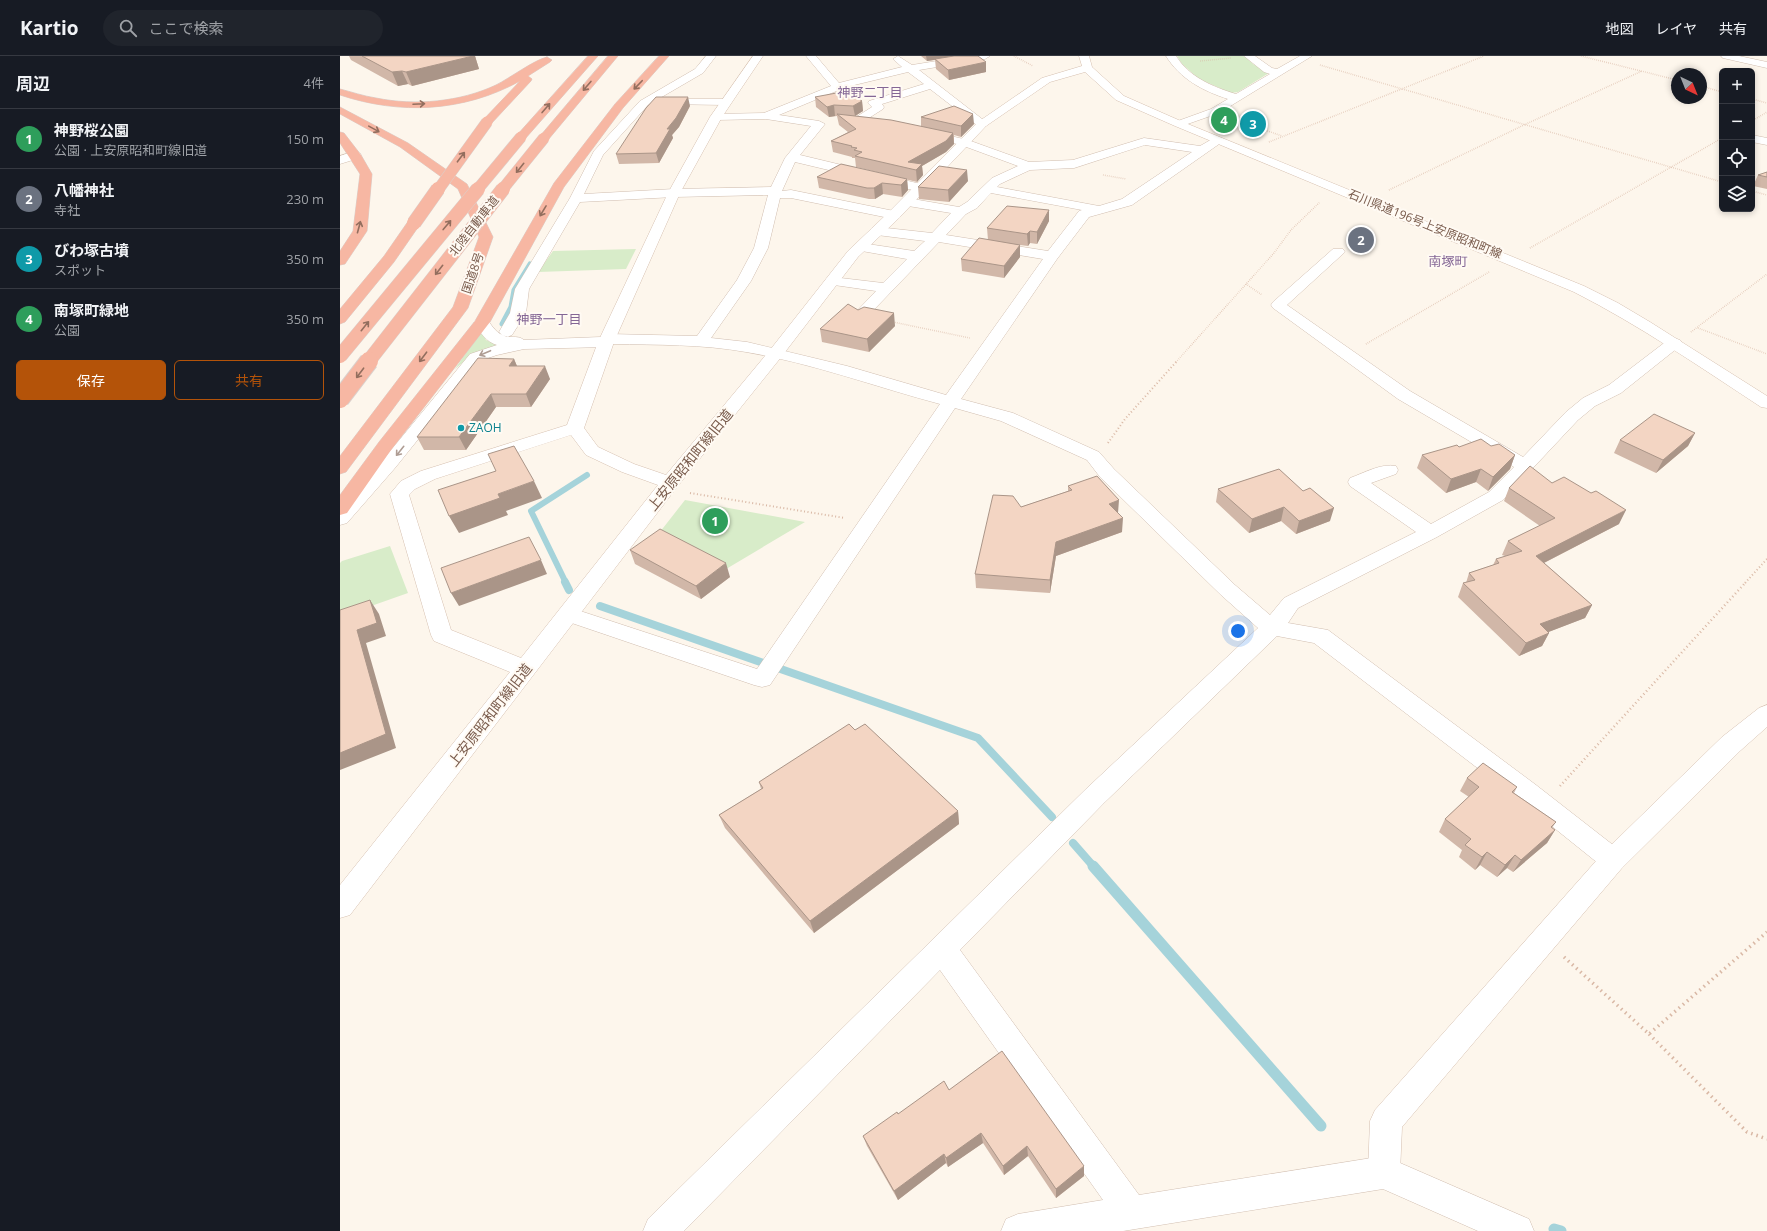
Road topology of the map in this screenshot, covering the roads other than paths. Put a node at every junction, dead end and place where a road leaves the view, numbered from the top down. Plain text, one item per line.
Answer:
1 (592, 56) edge
2 (613, 56) edge
3 (664, 56) edge
4 (711, 56) edge
5 (758, 56) edge
6 (811, 56) edge
7 (894, 56) edge
8 (985, 56) edge
9 (1171, 56) edge
10 (1249, 56) edge
11 (1307, 56) edge
12 (1729, 56) edge
13 (549, 58) edge
14 (1086, 62) edge
15 (1767, 65) edge
16 (908, 68) junction
17 (1279, 73) junction
18 (931, 85) junction
19 (836, 91) junction
20 (340, 92) edge
21 (1237, 98) junction
22 (664, 102) edge
23 (726, 102) junction
24 (340, 110) edge
25 (766, 116) junction
26 (716, 117) junction
27 (842, 120) edge
28 (857, 121) junction
29 (872, 124) edge
30 (982, 124) junction
31 (1179, 124) junction
32 (916, 131) edge
33 (340, 134) edge
34 (1755, 139) edge
35 (1218, 140) junction
36 (964, 142) junction
37 (1767, 142) edge
38 (1202, 150) junction
39 (355, 155) junction
40 (791, 158) junction
41 (340, 160) edge
42 (1028, 166) junction
43 (921, 188) junction
44 (988, 189) junction
45 (674, 193) junction
46 (775, 193) junction
47 (576, 198) junction
48 (907, 202) junction
49 (1101, 210) junction
50 (961, 211) junction
51 (894, 215) junction
52 (414, 223) junction
53 (877, 231) junction
54 (934, 239) junction
55 (861, 247) junction
56 (1338, 252) dead end
57 (917, 256) junction
58 (1052, 256) junction
59 (340, 261) edge
60 (832, 281) junction
61 (886, 288) junction
62 (340, 299) edge
63 (460, 308) junction
64 (860, 316) edge
65 (340, 319) edge
66 (482, 322) junction
67 (507, 332) dead end
68 (608, 339) junction
69 (701, 341) junction
70 (1674, 343) junction
71 (776, 353) junction
72 (340, 356) edge
73 (340, 399) edge
74 (951, 401) junction
75 (1767, 403) edge
76 (576, 428) junction
77 (385, 446) junction
78 (1526, 466) junction
79 (340, 468) edge
80 (1389, 470) dead end
81 (668, 486) junction
82 (340, 508) edge
83 (340, 519) edge
84 (1430, 533) junction
85 (568, 614) junction
86 (1272, 628) junction
87 (526, 669) junction
88 (1767, 714) edge
89 (1613, 860) junction
90 (340, 906) edge
91 (942, 949) junction
92 (1384, 1172) junction
93 (1132, 1213) junction
94 (660, 1231) edge
95 (1018, 1231) edge
96 (1517, 1231) edge

72 -> 1 highway, 北陸自動車道, bridge
2 -> 73 highway, 北陸自動車道, bridge
3 -> 66 highway
4 - 47 street
5 - 23 street
6 - 19 street
7 - 16 street
8 - 16 street
9 - 21 street
10 - 17 street
11 - 17 street
12 - 15 street
20 -> 13 highway
52 -> 13 highway, bridge
14 - 30 street, 上安原昭和町線旧道
14 - 31 street, 石川県道196号上安原昭和町線
16 - 18 street
16 - 19 street
17 - 21 street
18 - 28 street
18 - 30 street
19 - 25 street
21 - 31 street
22 - 23 street
23 - 26 street
24 -> 63 highway, 国道8号
25 - 26 street
25 - 40 street
26 - 45 street
27 - 28 street
28 - 29 street
30 - 36 street, 上安原昭和町線旧道
31 - 35 street, 石川県道196号上安原昭和町線
32 - 36 street
33 - 39 highway
34 - 37 street
35 - 38 street
35 - 70 street, 石川県道196号上安原昭和町線
36 - 42 street
36 - 43 street, 上安原昭和町線旧道
38 - 42 street
38 - 49 street
39 - 41 street
59 -> 39 highway
40 - 43 street
40 - 46 street
42 - 44 street
43 - 48 street, 上安原昭和町線旧道
44 - 49 street
44 - 50 street
45 - 46 street
45 - 47 street
45 - 68 street
46 - 51 street
46 - 69 street
47 - 67 street
48 - 50 street
48 - 51 street, 上安原昭和町線旧道
49 - 58 street
50 - 54 street
51 - 53 street, 上安原昭和町線旧道
52 - 62 highway
52 - 65 highway
53 - 54 street
53 - 55 street, 上安原昭和町線旧道
54 - 57 street
54 - 58 street
55 - 57 street
55 - 60 street, 上安原昭和町線旧道
56 - 78 street
57 - 61 street
58 - 74 street
60 - 61 street
60 - 71 street, 上安原昭和町線旧道
61 - 64 street
63 - 77 highway
63 -> 79 highway, 国道8号
66 - 68 street
66 - 77 highway
68 - 69 street
68 - 76 street
68 -> 83 street
69 - 71 street
70 - 75 street, 石川県道196号上安原昭和町線
70 - 78 street
71 - 74 street
71 - 81 street, 上安原昭和町線旧道
74 - 85 street
74 - 86 street
76 - 81 street
76 - 87 street
77 - 82 highway
78 - 84 street
80 - 84 street
81 - 85 street, 上安原昭和町線旧道
84 - 86 street
85 - 87 street, 上安原昭和町線旧道
86 - 89 street
86 - 91 street
87 - 90 street, 上安原昭和町線旧道
88 - 89 street
89 - 92 street
91 - 93 street
91 - 94 street
92 - 93 street
92 - 96 street
93 - 95 street

